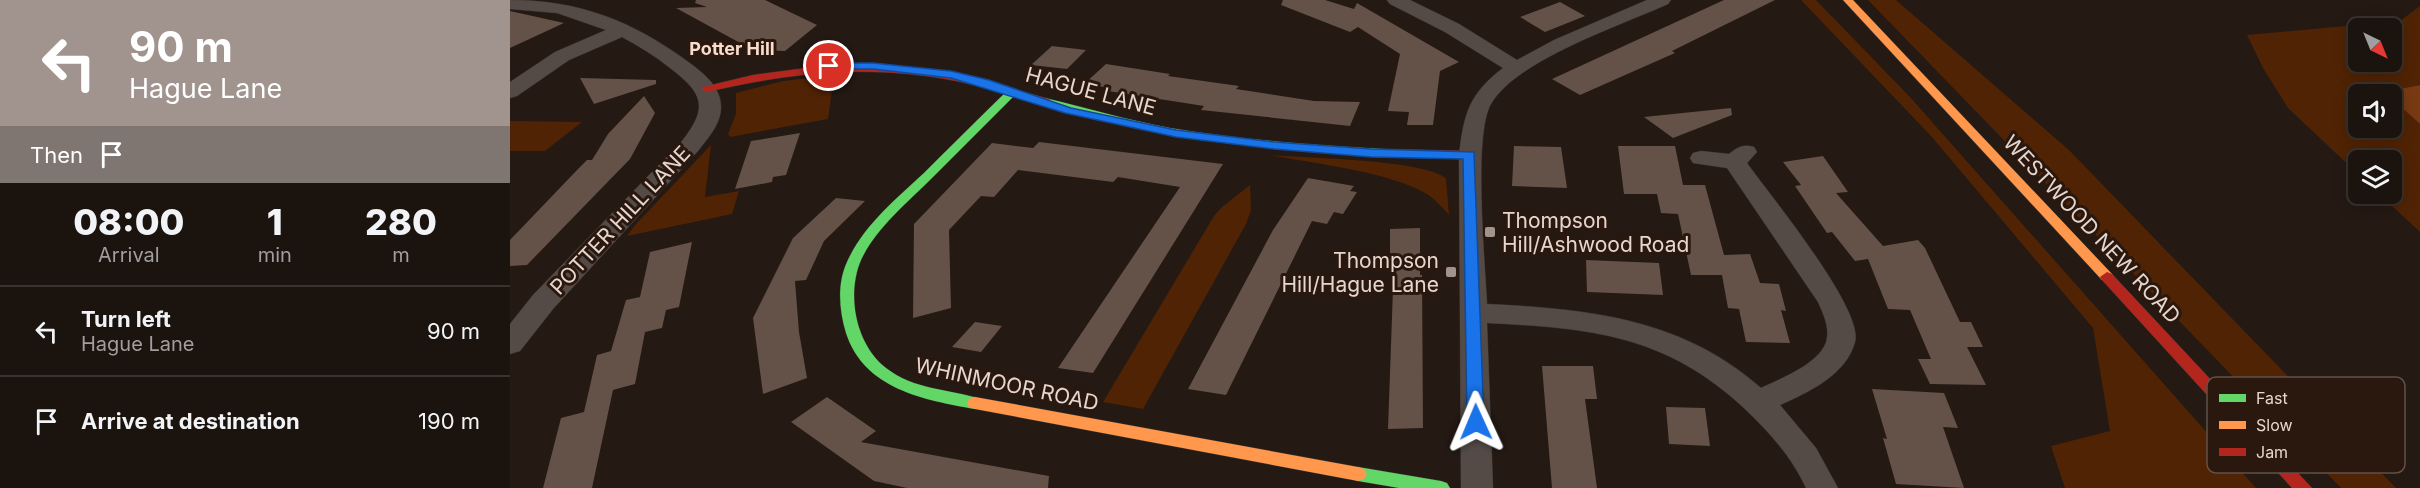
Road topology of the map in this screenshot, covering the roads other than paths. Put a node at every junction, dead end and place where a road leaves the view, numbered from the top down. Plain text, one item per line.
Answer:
1 (1396, 0) edge
2 (1662, 0) edge
3 (1848, 0) edge
4 (542, 2) edge
5 (510, 3) edge
6 (625, 29) junction
7 (1517, 68) junction
8 (707, 89) junction
9 (510, 92) edge
10 (1012, 92) junction
11 (1470, 155) junction
12 (1701, 158) dead end
13 (1474, 313) junction
14 (510, 344) edge
15 (2207, 385) edge
16 (1759, 402) junction
17 (2289, 473) edge
18 (1441, 488) edge
19 (1477, 488) edge
20 (1822, 488) edge
21 (2303, 488) edge

1 - 7 street
2 - 7 street
3 - 15 main road, WESTWOOD NEW ROAD
4 - 5 street
4 - 6 street
6 - 8 street
6 - 9 street
7 - 11 street
8 - 10 main road, HAGUE LANE
8 - 14 street, POTTER HILL LANE
10 - 11 main road, HAGUE LANE
10 - 18 main road, WHINMOOR ROAD
11 - 13 street
12 - 16 street
13 - 16 street
13 - 19 street
16 - 20 street
17 - 21 main road, WESTWOOD NEW ROAD

